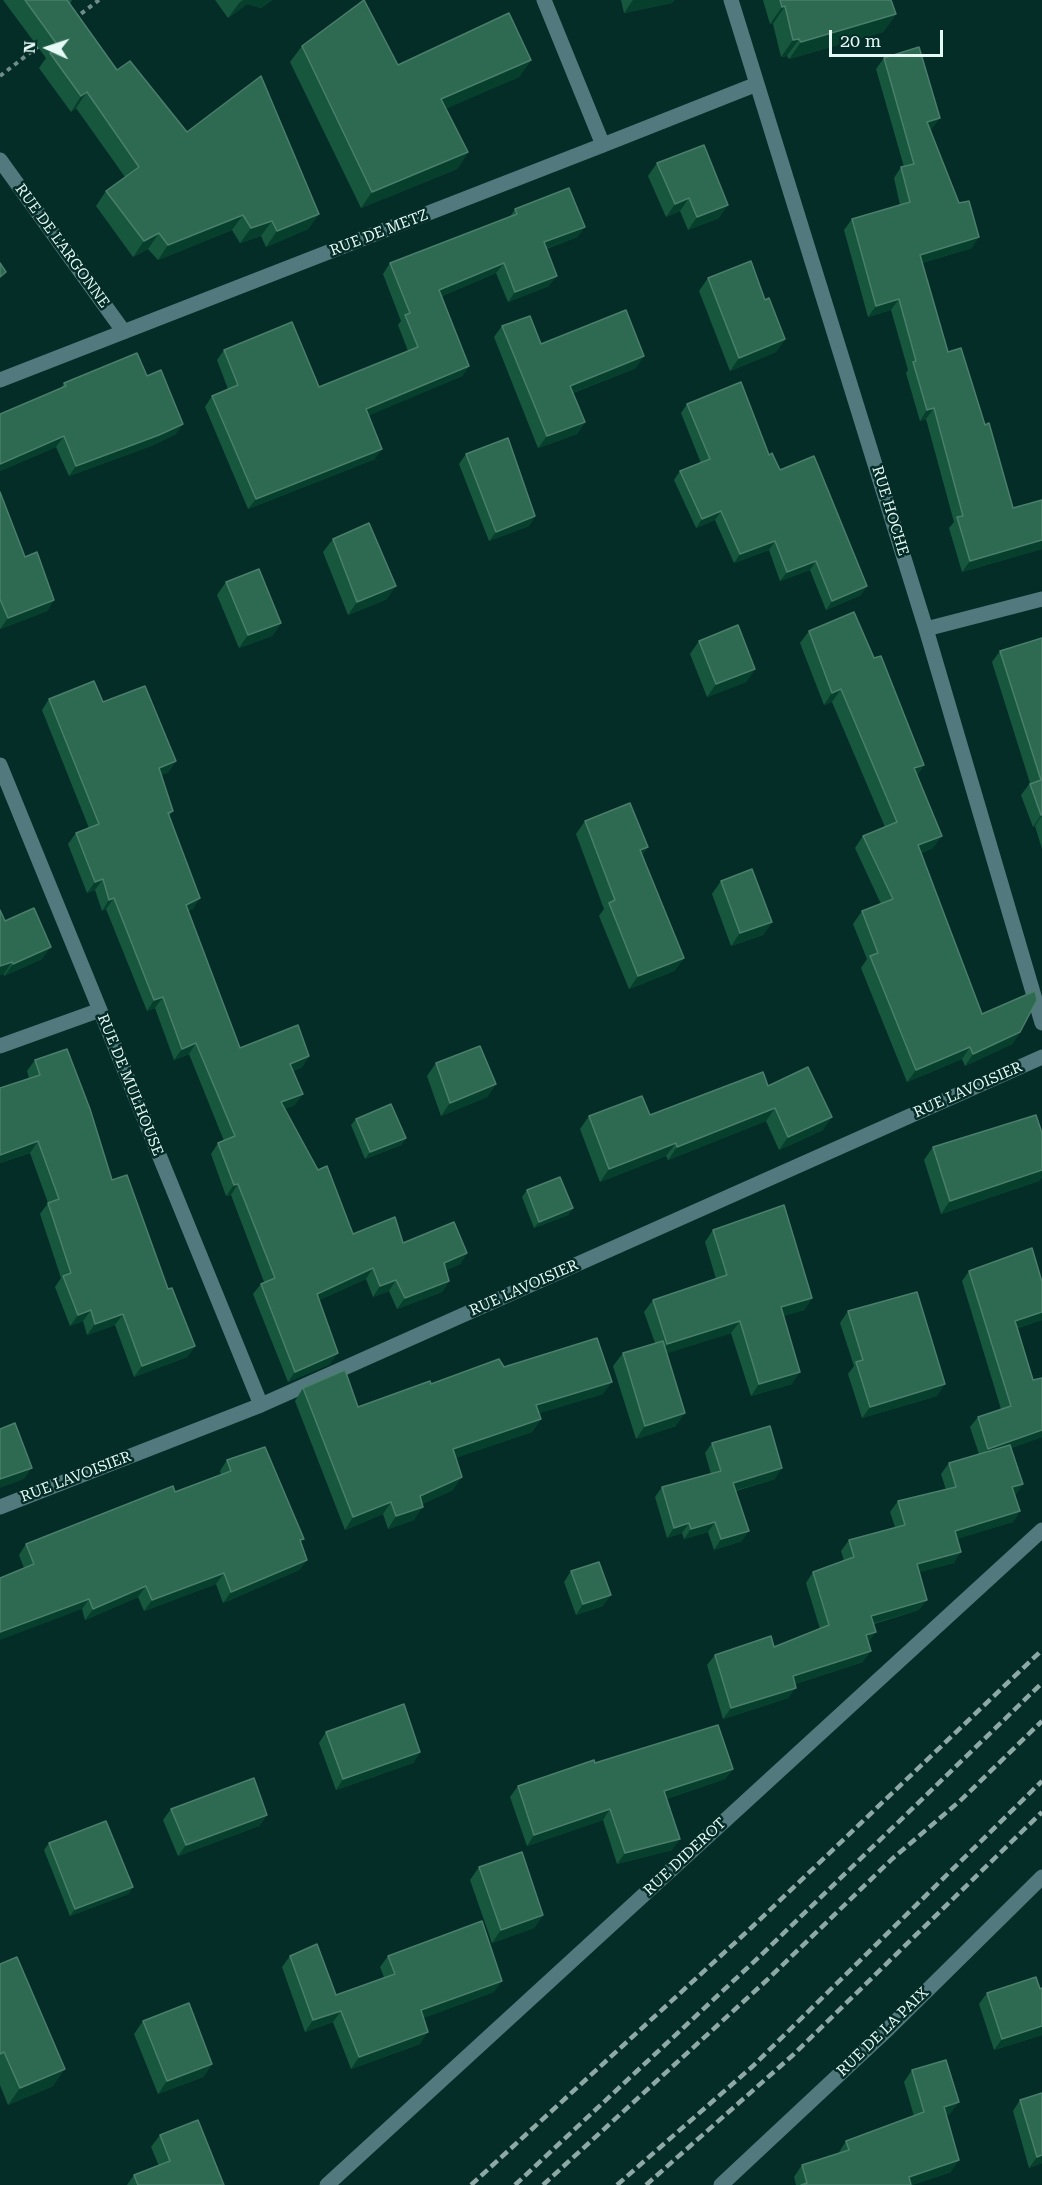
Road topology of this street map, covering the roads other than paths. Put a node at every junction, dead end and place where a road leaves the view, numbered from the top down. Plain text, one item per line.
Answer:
1 (543, 0) edge
2 (731, 0) edge
3 (757, 84) junction
4 (603, 145) junction
5 (0, 160) edge
6 (124, 332) junction
7 (0, 380) edge
8 (1042, 599) edge
9 (926, 629) junction
10 (0, 765) edge
11 (99, 1010) junction
12 (1042, 1023) edge
13 (0, 1046) edge
14 (1042, 1057) edge
15 (261, 1405) junction
16 (0, 1507) edge
17 (1042, 1530) edge
18 (1042, 1877) edge
19 (327, 2185) edge
20 (721, 2185) edge

1 - 4 street
2 - 3 street, RUE HOCHE
3 - 4 street, RUE DE METZ
3 - 9 street, RUE HOCHE
4 - 6 street, RUE DE METZ
5 - 6 street, RUE DE L'ARGONNE
6 - 7 street, RUE DE METZ
8 - 9 street
9 - 12 street, RUE HOCHE
10 - 11 street, RUE DE MULHOUSE
11 - 13 street
11 - 15 street, RUE DE MULHOUSE
14 - 15 street, RUE LAVOISIER
15 - 16 street, RUE LAVOISIER
17 - 19 street, RUE DIDEROT
18 - 20 street, RUE DE LA PAIX

